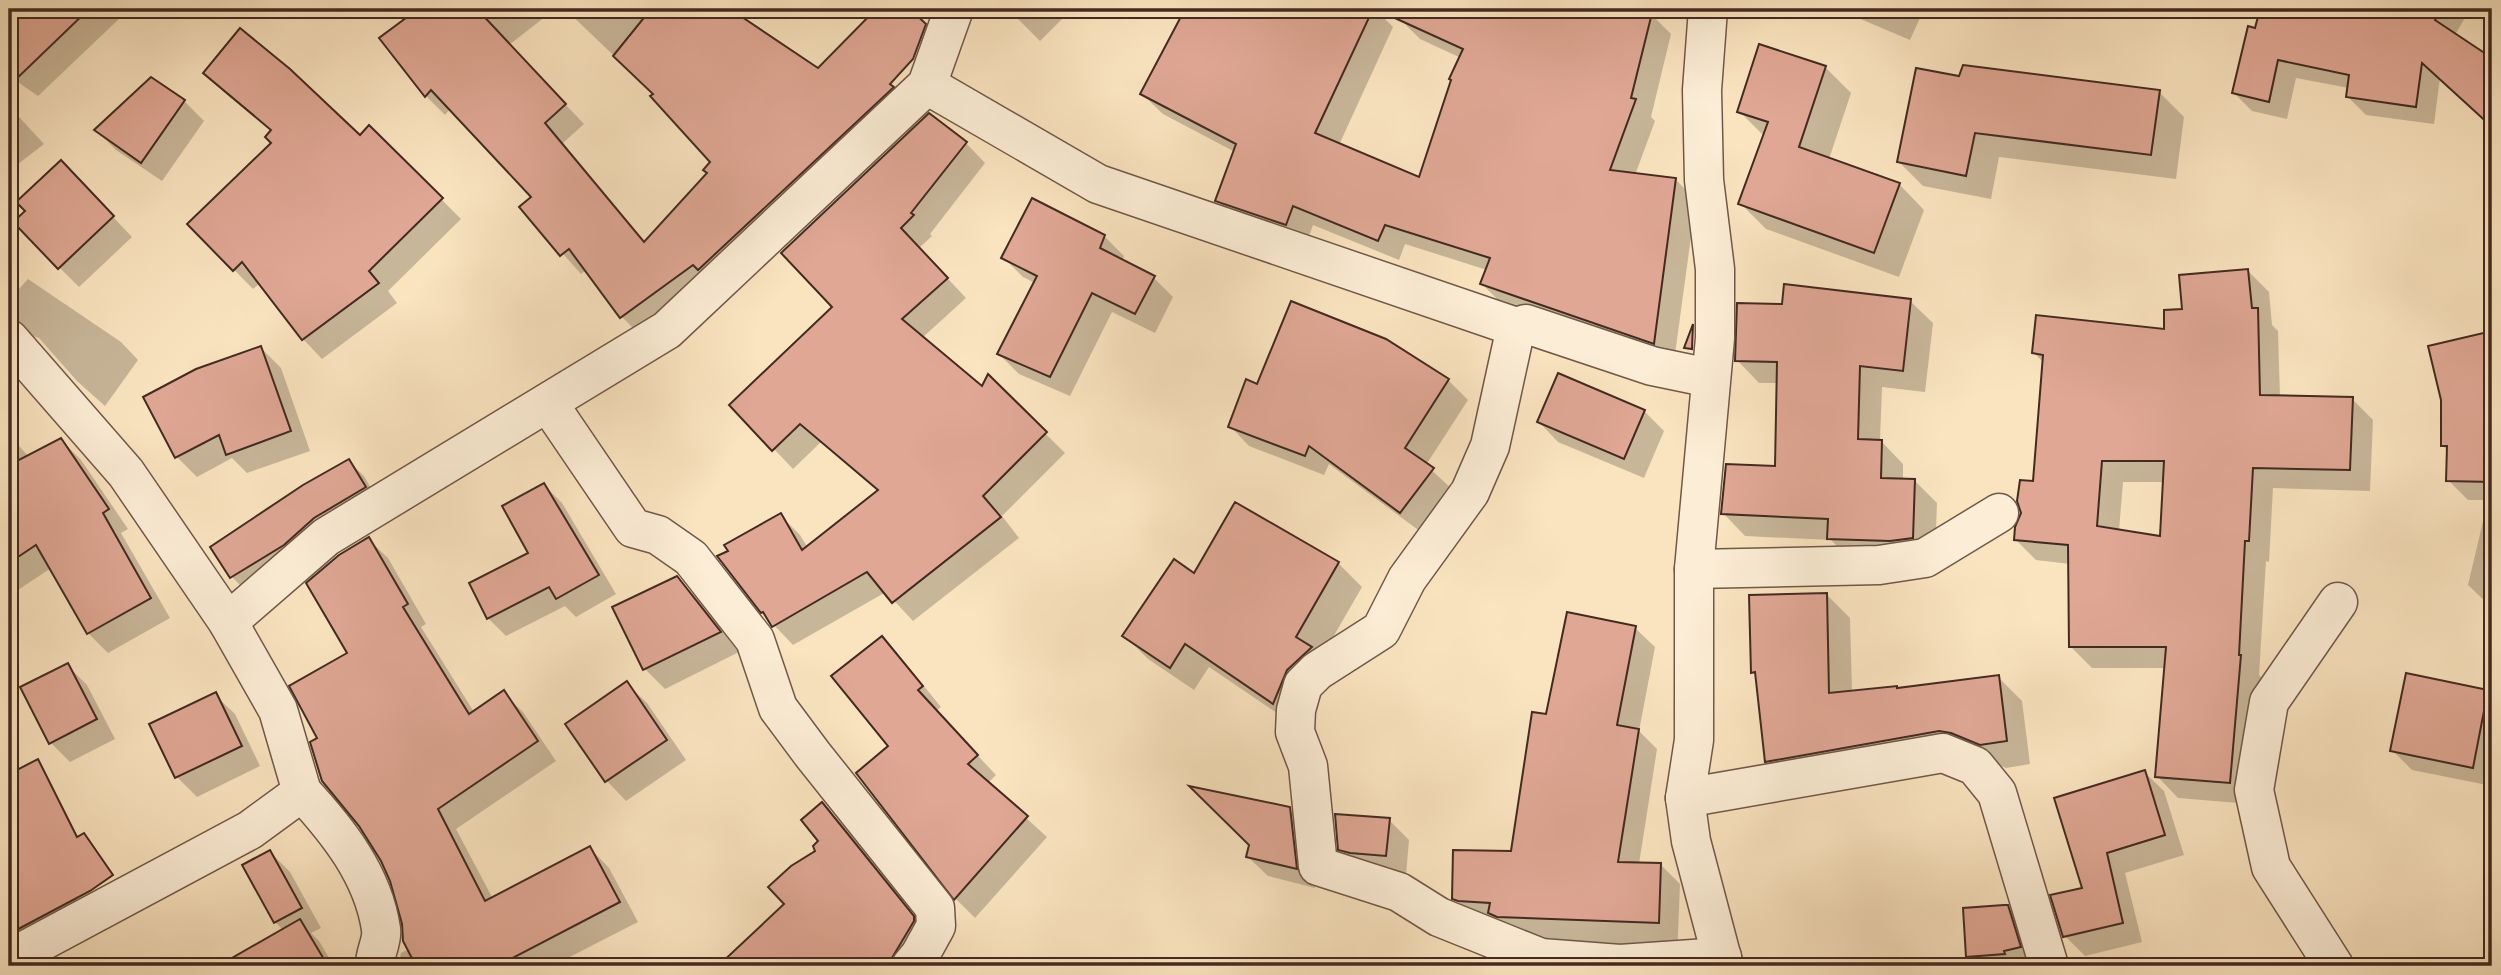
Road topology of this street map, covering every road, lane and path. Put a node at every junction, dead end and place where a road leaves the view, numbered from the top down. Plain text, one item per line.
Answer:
1 (954, 9) edge
2 (1707, 9) edge
3 (927, 85) junction
4 (1516, 327) junction
5 (9, 339) edge
6 (1710, 378) junction
7 (548, 403) junction
8 (1998, 513) dead end
9 (1693, 569) junction
10 (2338, 601) dead end
11 (228, 622) junction
12 (302, 792) junction
13 (1685, 798) junction
14 (9, 959) edge
15 (1723, 962) edge
16 (375, 966) edge
17 (911, 966) edge
18 (2049, 966) edge
19 (2334, 966) edge

1 - 3 street
2 - 6 street
3 - 4 street
3 - 7 street
4 - 6 street
4 - 15 street
5 - 11 street
6 - 9 street
7 - 11 street
7 - 17 street
8 - 9 street
9 - 13 street
10 - 19 street
11 - 12 street
12 - 14 street
12 - 16 street
13 - 15 street
13 - 18 street

